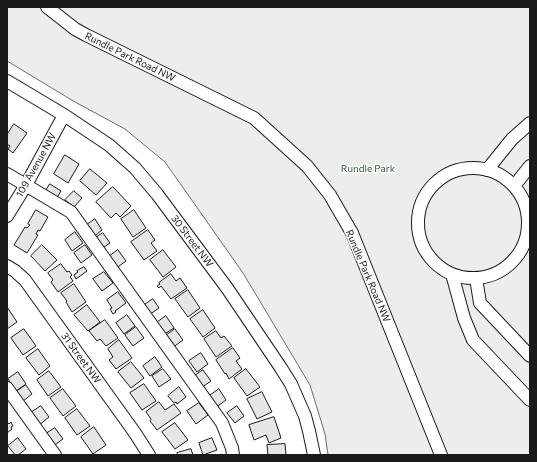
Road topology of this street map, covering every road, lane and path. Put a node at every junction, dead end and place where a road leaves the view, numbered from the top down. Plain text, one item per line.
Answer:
1 (47, 7) edge
2 (7, 82) edge
3 (64, 115) junction
4 (530, 123) edge
5 (530, 166) edge
6 (487, 170) junction
7 (7, 174) edge
8 (26, 185) junction
9 (514, 186) junction
10 (7, 216) edge
11 (7, 266) edge
12 (452, 274) junction
13 (476, 278) junction
14 (530, 356) edge
15 (7, 388) edge
16 (530, 400) edge
17 (55, 455) edge
18 (149, 455) edge
19 (233, 455) edge
20 (314, 455) edge
21 (442, 455) edge

1 - 21 street, Rundle Park Road NW
2 - 3 street, 30 Street NW
3 - 8 street, 109 Avenue NW
3 - 20 street, 30 Street NW
4 - 6 street
5 - 9 street
6 - 9 street
6 - 12 street
7 - 8 street
8 - 10 street, 109 Avenue NW
8 - 19 street
9 - 13 street
11 - 18 street, 31 Street NW
12 - 13 street
12 - 16 street
13 - 14 street
15 - 17 street

